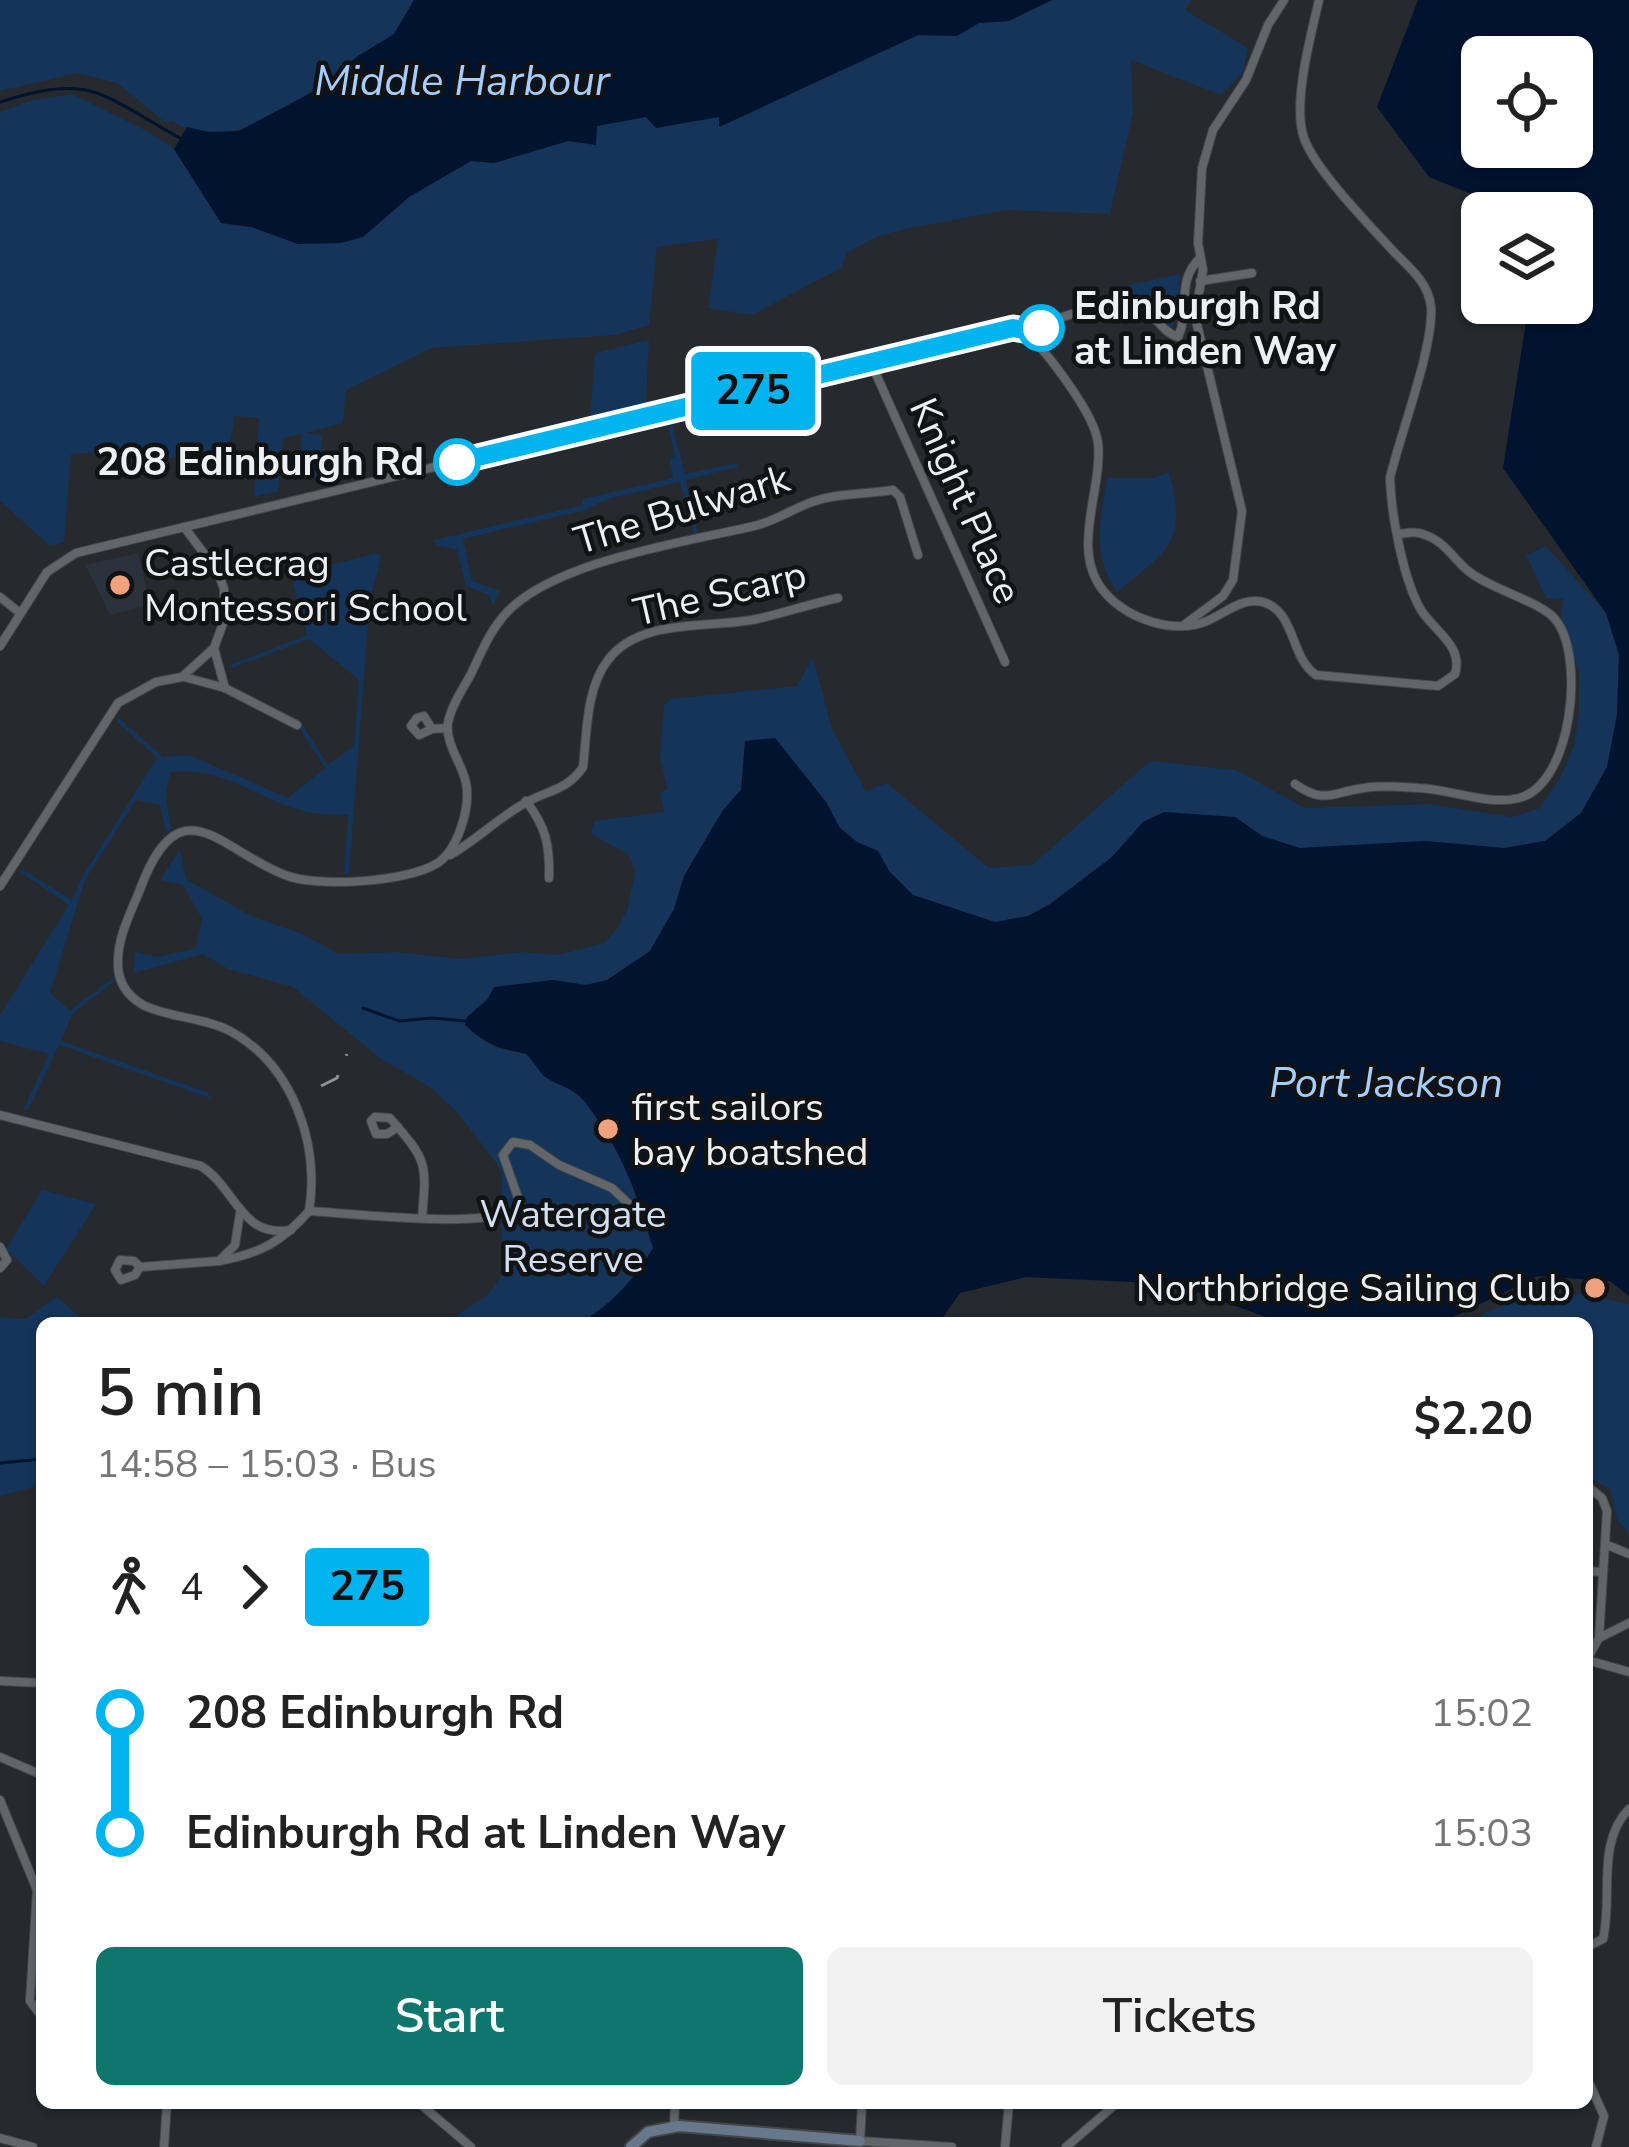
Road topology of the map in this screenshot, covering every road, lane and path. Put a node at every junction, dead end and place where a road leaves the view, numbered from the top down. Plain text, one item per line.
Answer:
1 (1284, 0) edge
2 (1319, 0) edge
3 (1200, 258) junction
4 (1252, 273) dead end
5 (1200, 281) junction
6 (1024, 330) junction
7 (872, 363) junction
8 (184, 527) junction
9 (1398, 535) junction
10 (918, 555) dead end
11 (0, 597) edge
12 (838, 598) dead end
13 (20, 613) junction
14 (1184, 625) junction
15 (0, 646) edge
16 (214, 648) junction
17 (1005, 662) dead end
18 (182, 677) junction
19 (220, 686) junction
20 (297, 725) dead end
21 (447, 728) junction
22 (433, 729) dead end
23 (1295, 784) dead end
24 (526, 802) junction
25 (448, 856) junction
26 (549, 878) dead end
27 (0, 886) edge
28 (0, 1115) edge
29 (398, 1127) dead end
30 (309, 1211) junction
31 (240, 1214) junction
32 (640, 1215) dead end
33 (422, 1218) junction
34 (293, 1229) junction
35 (0, 1247) edge
36 (219, 1261) junction
37 (140, 1267) dead end
38 (0, 1268) edge
39 (1593, 1491) edge
40 (1605, 1544) junction
41 (1629, 1554) edge
42 (1593, 1571) edge
43 (1602, 1572) junction
44 (1629, 1623) edge
45 (1599, 1639) junction
46 (1593, 1649) edge
47 (1593, 1661) edge
48 (1629, 1672) edge
49 (0, 1681) edge
50 (36, 1683) edge
51 (0, 1757) edge
52 (36, 1772) edge
53 (0, 1800) edge
54 (1629, 1809) edge
55 (36, 1888) edge
56 (36, 1905) edge
57 (1593, 1944) edge
58 (36, 2011) edge
59 (1593, 2094) edge
60 (167, 2109) edge
61 (426, 2109) edge
62 (675, 2109) edge
63 (862, 2109) edge
64 (1008, 2109) edge
65 (1110, 2109) edge
66 (674, 2126) junction
67 (0, 2138) edge
68 (1079, 2138) junction
69 (860, 2140) junction
70 (34, 2147) edge
71 (164, 2147) edge
72 (471, 2147) edge
73 (631, 2147) edge
74 (952, 2147) edge
75 (1005, 2147) edge
76 (1066, 2147) edge
77 (1087, 2147) edge
78 (1596, 2147) edge

1 - 3 street
2 - 9 street
3 - 5 street
3 - 6 street
4 - 5 street
5 - 14 street
6 - 7 street
6 - 14 street
7 - 8 street
7 - 17 street, Knight Place
8 - 13 street
8 - 16 street
9 - 14 street
9 - 23 street
10 - 21 street, The Bulwark
11 - 13 street
12 - 24 street, The Scarp
13 - 15 street
16 - 18 street
16 - 19 street
18 - 19 street
18 - 27 street
19 - 20 street
21 - 22 street
21 - 25 street
24 - 25 street, The Scarp
24 - 26 street
25 - 30 street
28 - 31 street
29 - 33 street
30 - 33 street
30 - 34 street
31 - 34 street
31 - 36 street
32 - 33 street
34 - 36 street
35 - 38 street
36 - 37 street
39 - 40 street
40 - 41 street
40 - 43 street
42 - 43 street
43 - 45 street
44 - 45 street
45 - 46 street
47 - 48 street
49 - 50 street
51 - 52 street
53 - 55 street
54 - 57 street
56 - 58 street
59 - 78 street
60 - 71 street
61 - 72 street
62 - 66 street
63 - 69 street
64 - 75 street
65 - 68 street
66 - 69 street
66 - 73 street
67 - 70 street
68 - 76 street
68 - 77 street
69 - 74 street

